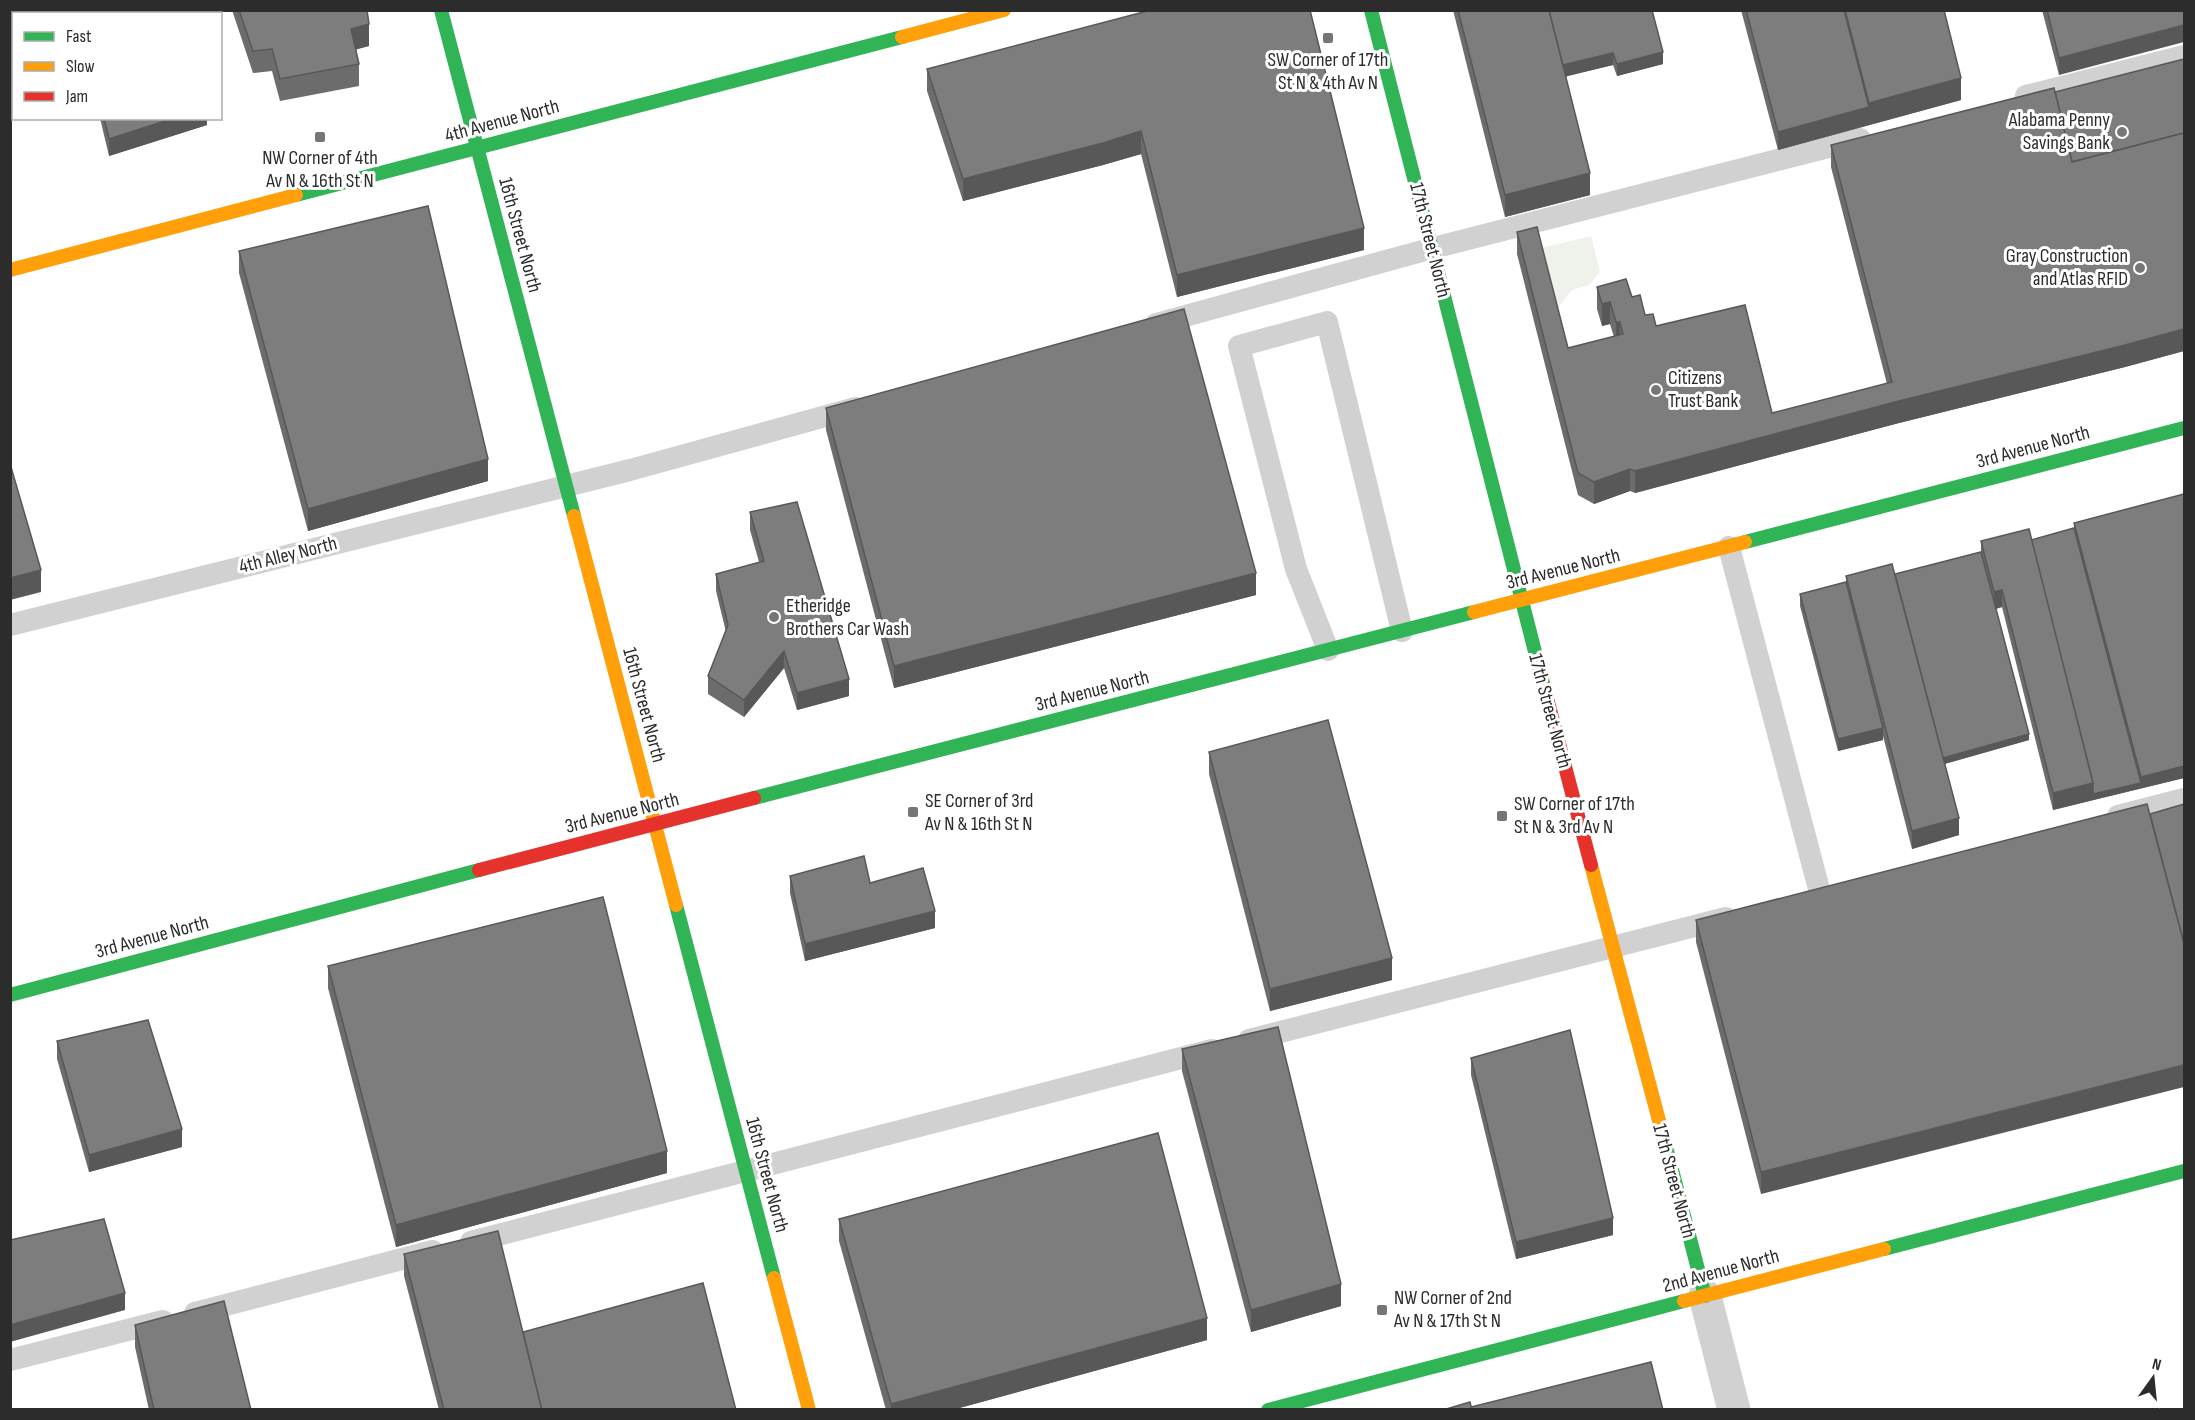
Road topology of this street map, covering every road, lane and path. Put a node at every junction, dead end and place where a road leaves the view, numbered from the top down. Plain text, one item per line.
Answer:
1 (441, 10) edge
2 (1004, 10) edge
3 (1371, 10) edge
4 (2184, 56) edge
5 (2001, 103) edge
6 (1875, 135) edge
7 (477, 148) junction
8 (1433, 248) junction
9 (10, 270) edge
10 (1134, 330) edge
11 (870, 403) edge
12 (2184, 428) edge
13 (566, 486) junction
14 (1729, 546) junction
15 (1521, 600) junction
16 (10, 625) edge
17 (1402, 631) junction
18 (1328, 650) junction
19 (2184, 799) edge
20 (2093, 822) edge
21 (655, 824) junction
22 (1842, 887) edge
23 (1744, 913) edge
24 (1612, 947) junction
25 (10, 995) edge
26 (746, 1170) junction
27 (2184, 1171) edge
28 (1705, 1296) junction
29 (10, 1360) edge
30 (809, 1410) edge
31 (1268, 1410) edge
32 (1734, 1410) edge

1 - 7 street, 16th Street North
2 - 7 street, 4th Avenue North
3 - 8 street, 17th Street North
4 - 5 lane
6 - 8 lane
7 - 9 street, 4th Avenue North
7 - 13 street, 16th Street North
8 - 10 lane
8 - 15 street, 17th Street North
11 - 13 lane, 4th Alley North
12 - 14 street, 3rd Avenue North
13 - 16 lane, 4th Alley North
13 - 21 street, 16th Street North
14 - 15 street, 3rd Avenue North
14 - 22 lane
15 - 17 street, 3rd Avenue North
15 - 24 street, 17th Street North
17 - 18 street, 3rd Avenue North
17 - 18 lane
18 - 21 street, 3rd Avenue North
19 - 20 lane
21 - 25 street, 3rd Avenue North
21 - 26 street, 16th Street North
23 - 24 lane
24 - 26 lane
24 - 28 street, 17th Street North
26 - 29 lane
26 - 30 street, 16th Street North
27 - 28 street, 2nd Avenue North
28 - 31 street, 2nd Avenue North
28 - 32 street, 17th Street North

